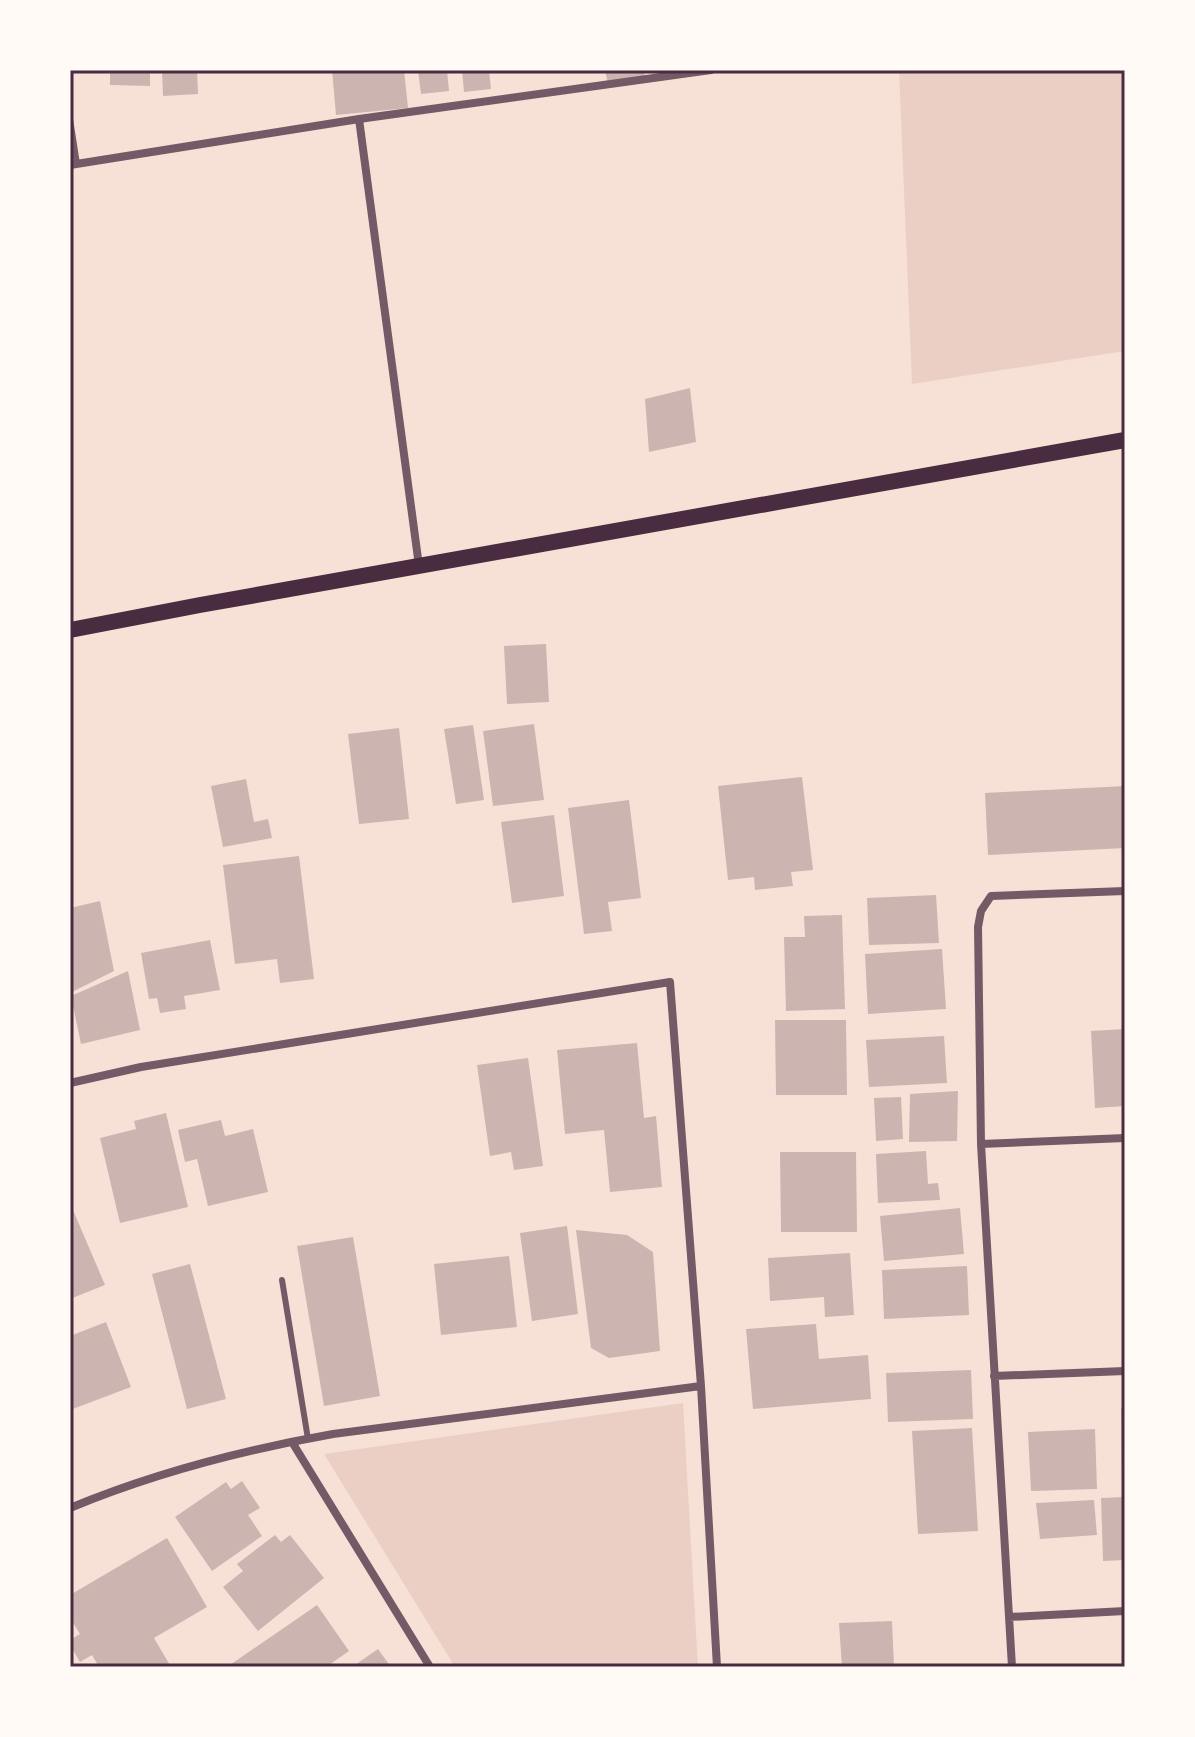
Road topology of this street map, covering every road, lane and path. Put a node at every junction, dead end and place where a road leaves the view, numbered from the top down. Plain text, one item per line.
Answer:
1 (711, 70) edge
2 (70, 119) edge
3 (359, 119) junction
4 (73, 164) edge
5 (1125, 440) edge
6 (419, 567) junction
7 (70, 630) edge
8 (1125, 891) edge
9 (70, 1083) edge
10 (1125, 1138) edge
11 (981, 1144) junction
12 (282, 1280) dead end
13 (1125, 1371) edge
14 (994, 1376) junction
15 (701, 1386) junction
16 (308, 1439) junction
17 (292, 1442) junction
18 (70, 1508) edge
19 (1125, 1611) edge
20 (1009, 1617) junction
21 (430, 1667) edge
22 (717, 1667) edge
23 (1012, 1667) edge

1 - 3 street
2 - 4 lane
3 - 4 street
3 - 6 street
5 - 6 main road
6 - 7 main road
8 - 11 street
9 - 15 street
10 - 11 street
11 - 14 street
12 - 16 lane
13 - 14 street
14 - 20 street
15 - 16 street
15 - 22 street
16 - 17 street
17 - 18 street
17 - 21 street
19 - 20 street
20 - 23 street

